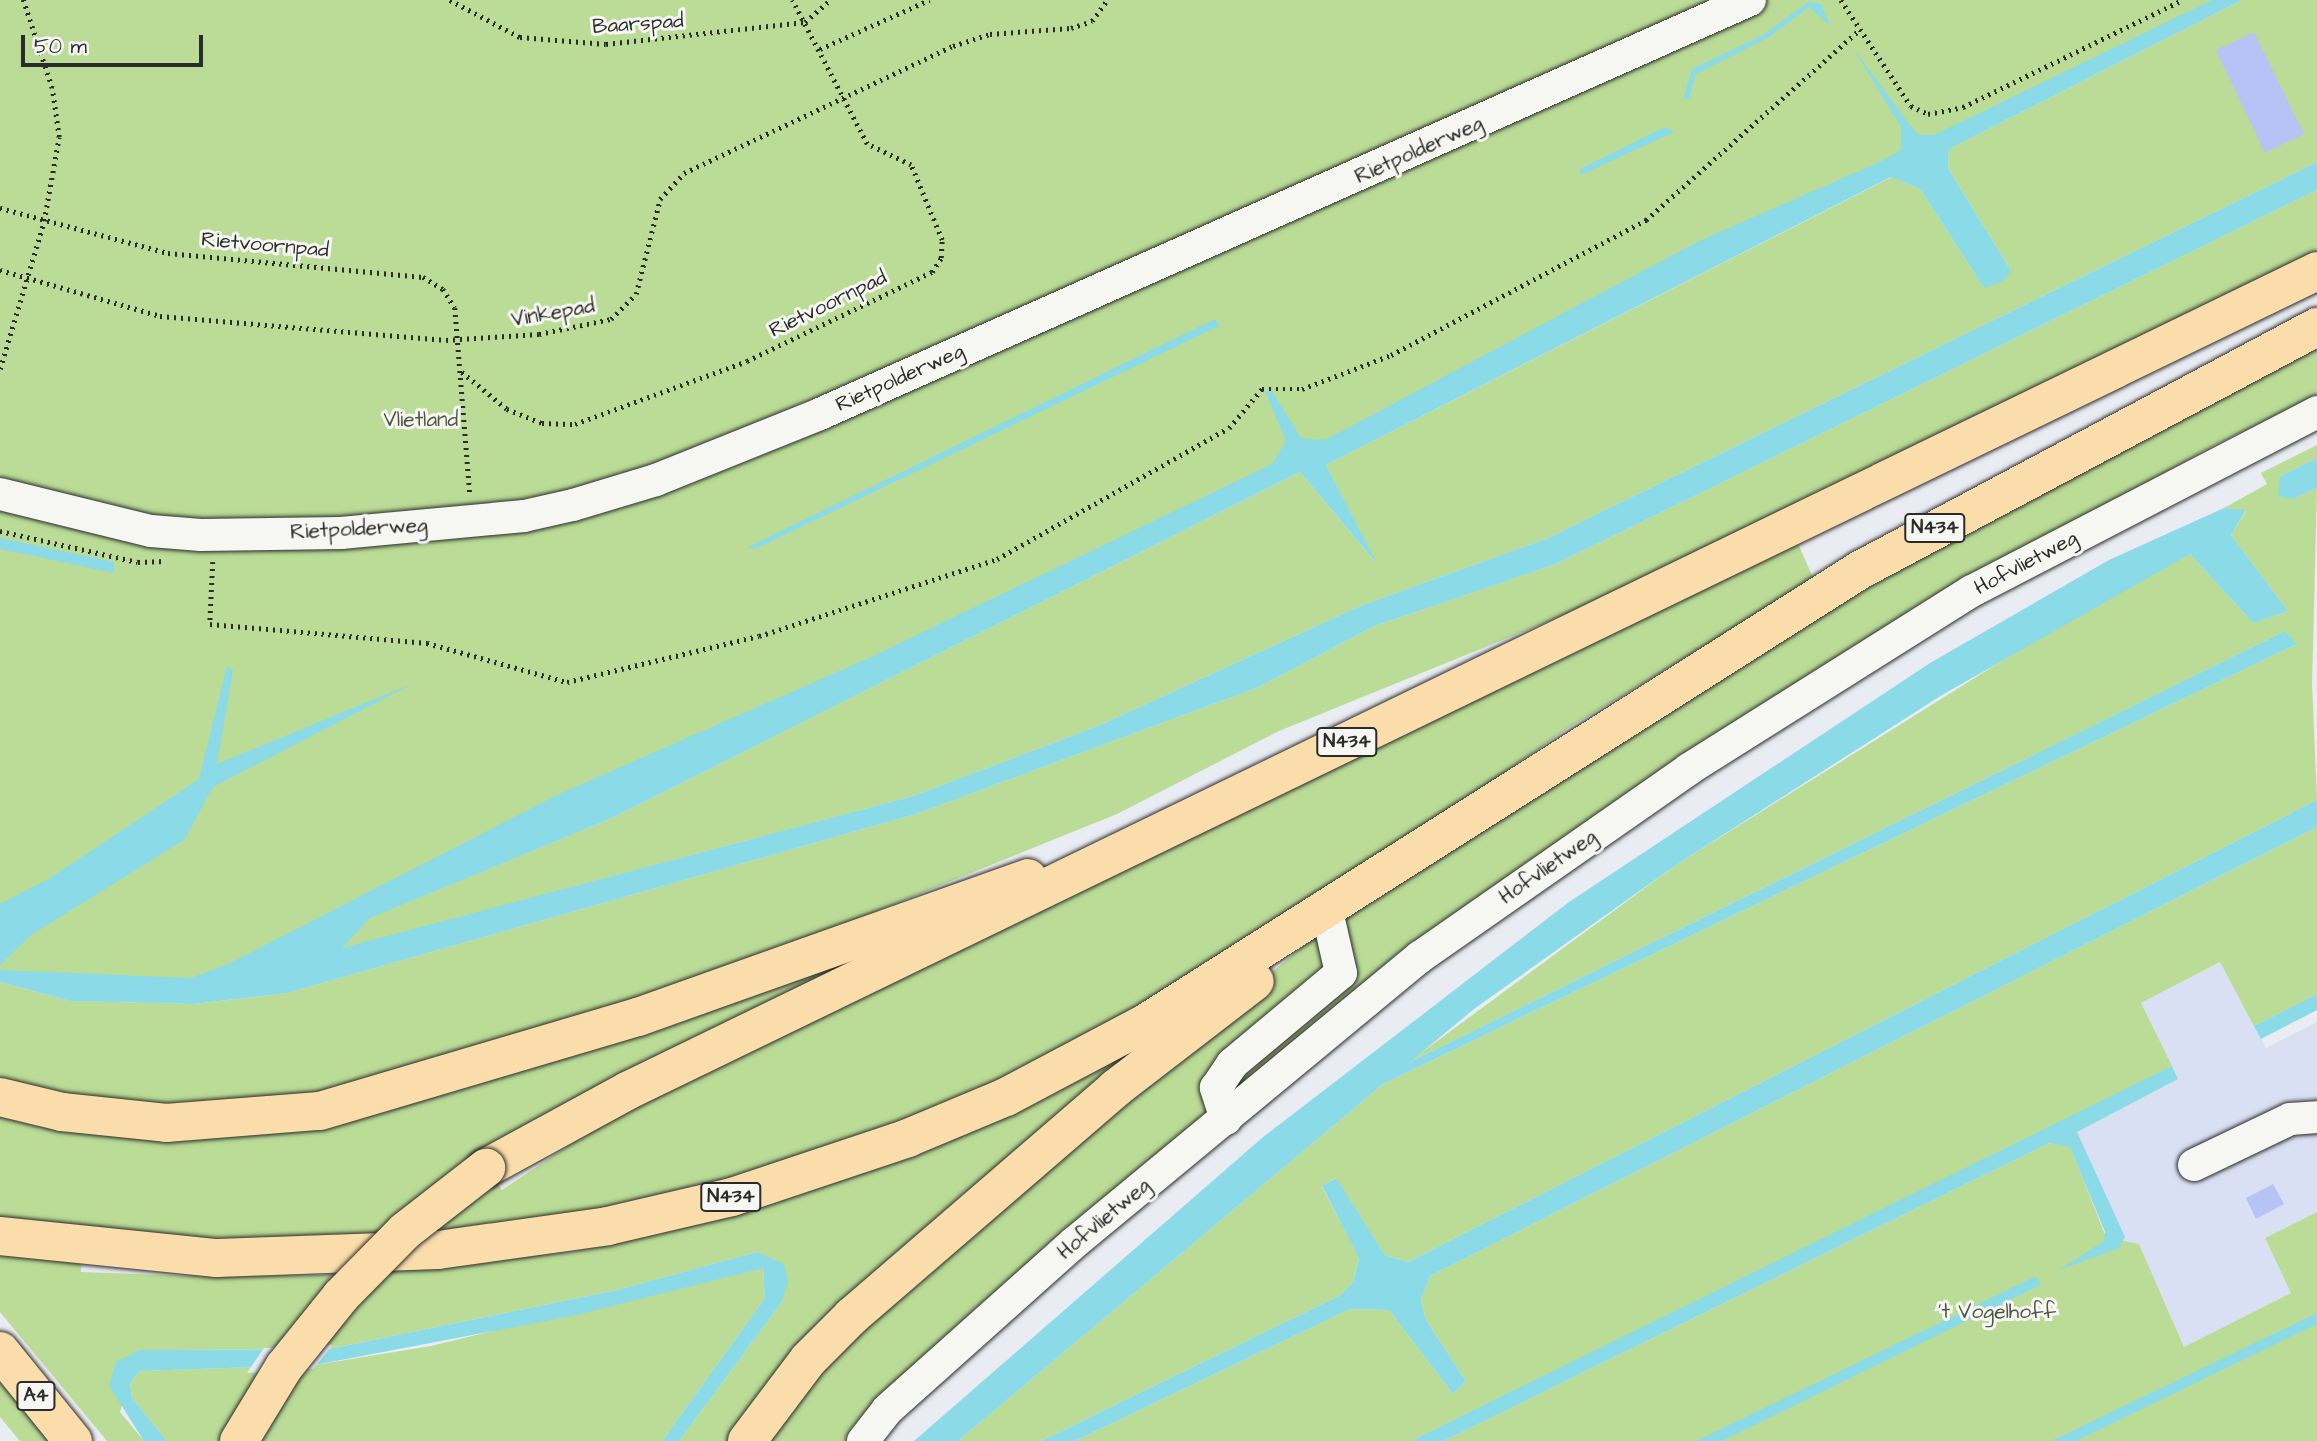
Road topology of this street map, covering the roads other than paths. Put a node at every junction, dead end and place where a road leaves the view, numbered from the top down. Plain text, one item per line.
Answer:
1 (1750, 0) edge
2 (2317, 271) edge
3 (2317, 327) edge
4 (2317, 412) edge
5 (0, 494) edge
6 (1494, 800) junction
7 (1129, 848) junction
8 (1330, 924) junction
9 (0, 1097) edge
10 (2317, 1117) edge
11 (1226, 1119) junction
12 (2194, 1165) dead end
13 (0, 1236) edge
14 (0, 1351) edge
15 (73, 1441) edge
16 (239, 1441) edge
17 (747, 1441) edge
18 (863, 1441) edge

1 - 5 street, Rietpolderweg
2 - 7 highway, N434
3 - 6 highway, N434
4 - 11 street, Hofvlietweg
6 - 8 highway, N434
6 - 13 highway, N434
7 - 9 highway, N434
7 - 16 highway, N434, bridge
8 - 11 street
8 - 17 highway, N434
10 - 12 street
11 - 18 street, Hofvlietweg
14 - 15 highway, A4

